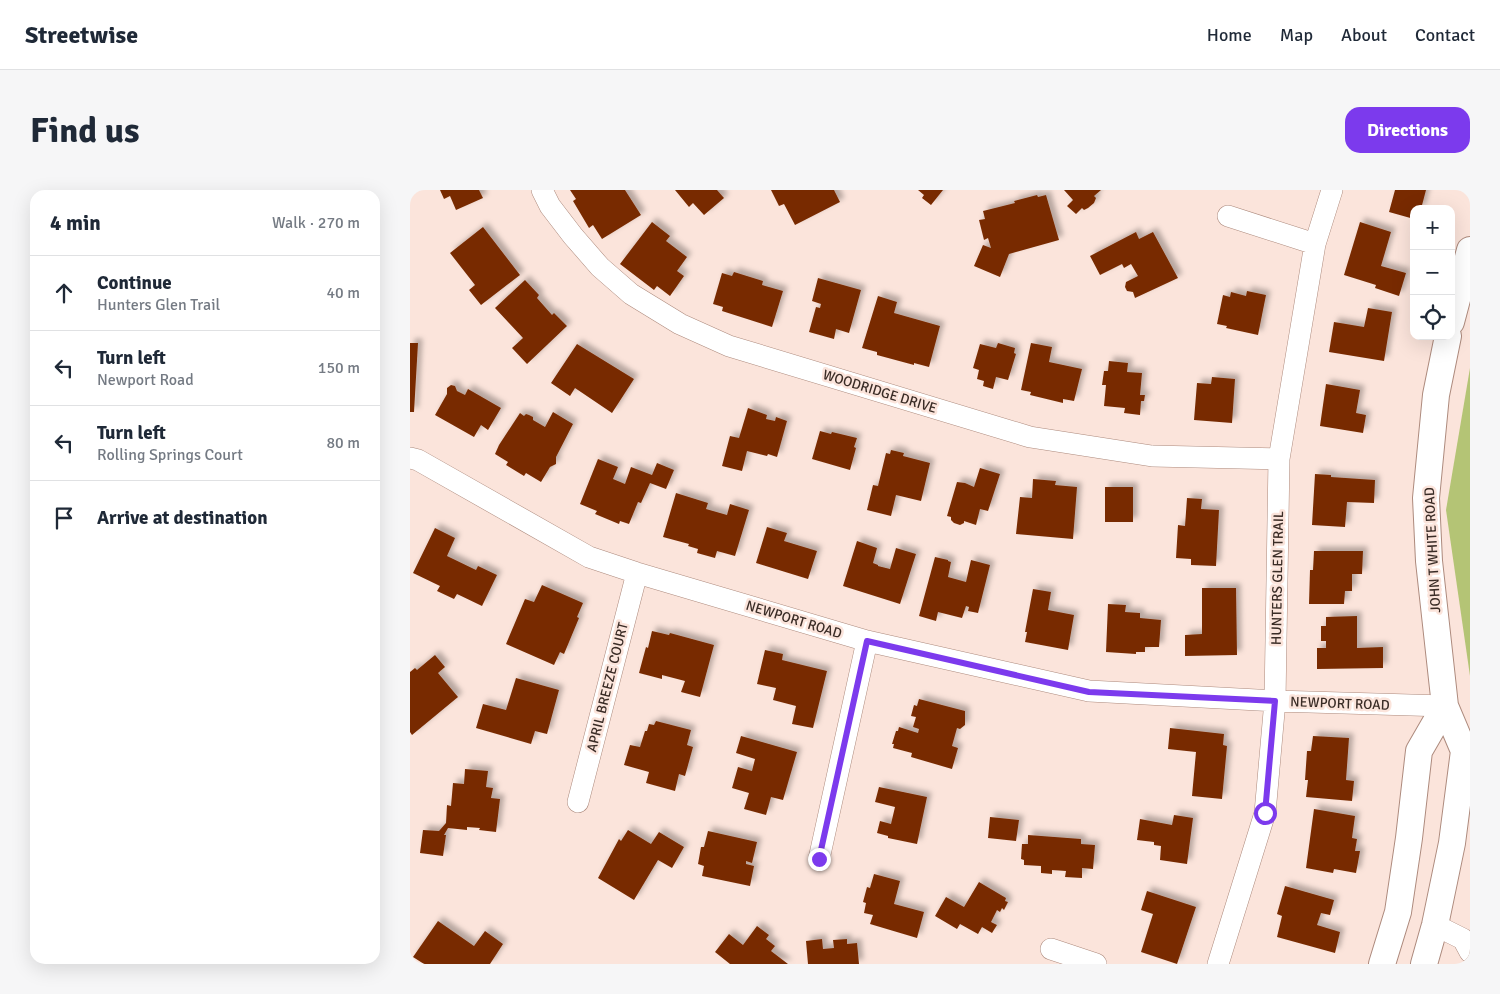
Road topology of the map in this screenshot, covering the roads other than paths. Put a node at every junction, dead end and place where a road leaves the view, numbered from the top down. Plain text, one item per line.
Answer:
1 (542, 190) edge
2 (1332, 190) edge
3 (1228, 216) dead end
4 (1315, 244) junction
5 (1470, 250) edge
6 (1455, 307) edge
7 (1447, 340) edge
8 (410, 458) edge
9 (1279, 459) junction
10 (636, 573) junction
11 (867, 641) junction
12 (1275, 701) junction
13 (1445, 706) junction
14 (578, 802) dead end
15 (819, 859) dead end
16 (1434, 925) junction
17 (1051, 949) dead end
18 (1470, 952) edge
19 (1470, 957) edge
20 (1096, 964) edge
21 (1218, 964) edge
22 (1382, 964) edge
23 (1424, 964) edge
24 (1465, 964) edge

1 - 9 street, WOODRIDGE DRIVE
2 - 4 street, HUNTERS GLEN TRAIL
3 - 4 street
4 - 9 street, HUNTERS GLEN TRAIL
5 - 6 street
7 - 13 street, JOHN T WHITE ROAD
8 - 10 street, NEWPORT ROAD
9 - 12 street, HUNTERS GLEN TRAIL
10 - 11 street, NEWPORT ROAD
10 - 14 street, APRIL BREEZE COURT
11 - 12 street, NEWPORT ROAD
11 - 15 street
12 - 13 street, NEWPORT ROAD
12 - 21 street, HUNTERS GLEN TRAIL
13 - 16 street, JOHN T WHITE ROAD
13 - 22 street
16 - 18 street
16 - 23 street, JOHN T WHITE ROAD
17 - 20 street
19 - 24 street

